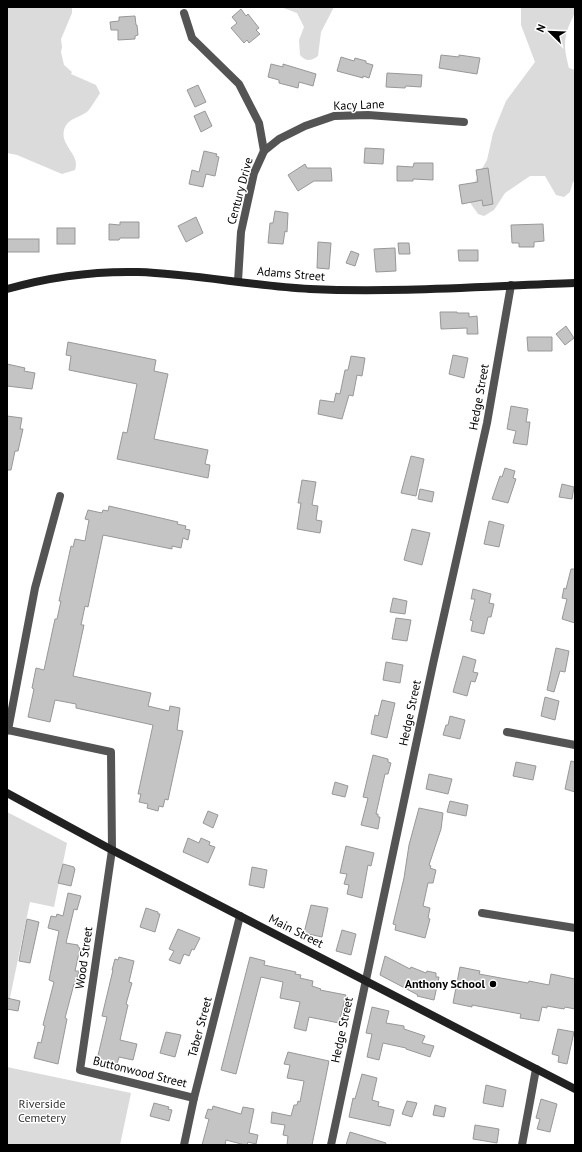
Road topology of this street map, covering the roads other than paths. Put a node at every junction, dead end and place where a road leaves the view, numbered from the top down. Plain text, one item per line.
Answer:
1 (184, 13) dead end
2 (464, 122) dead end
3 (264, 151) junction
4 (238, 281) junction
5 (575, 283) edge
6 (511, 285) junction
7 (7, 289) edge
8 (60, 496) dead end
9 (7, 731) edge
10 (507, 732) dead end
11 (575, 745) edge
12 (7, 793) edge
13 (112, 850) junction
14 (482, 913) dead end
15 (240, 916) junction
16 (575, 928) edge
17 (365, 980) junction
18 (536, 1069) junction
19 (80, 1070) joint
20 (575, 1089) edge
21 (194, 1098) junction
22 (184, 1145) edge
23 (331, 1145) edge
24 (522, 1145) edge

1 - 3 street, Century Drive
2 - 3 street, Kacy Lane
3 - 4 street, Century Drive
4 - 6 main road, Adams Street
4 - 7 main road, Adams Street
5 - 6 main road, Adams Street
6 - 17 street, Hedge Street
8 - 9 street
9 - 13 street, Wood Street
10 - 11 street
12 - 13 main road, Main Street
13 - 15 main road, Main Street
13 - 19 street, Wood Street
14 - 16 street
15 - 17 main road, Main Street
15 - 21 street, Taber Street
17 - 18 main road, Main Street
17 - 23 street, Hedge Street
18 - 20 main road, Main Street
18 - 24 street
19 - 21 street, Buttonwood Street
21 - 22 street, Taber Street

